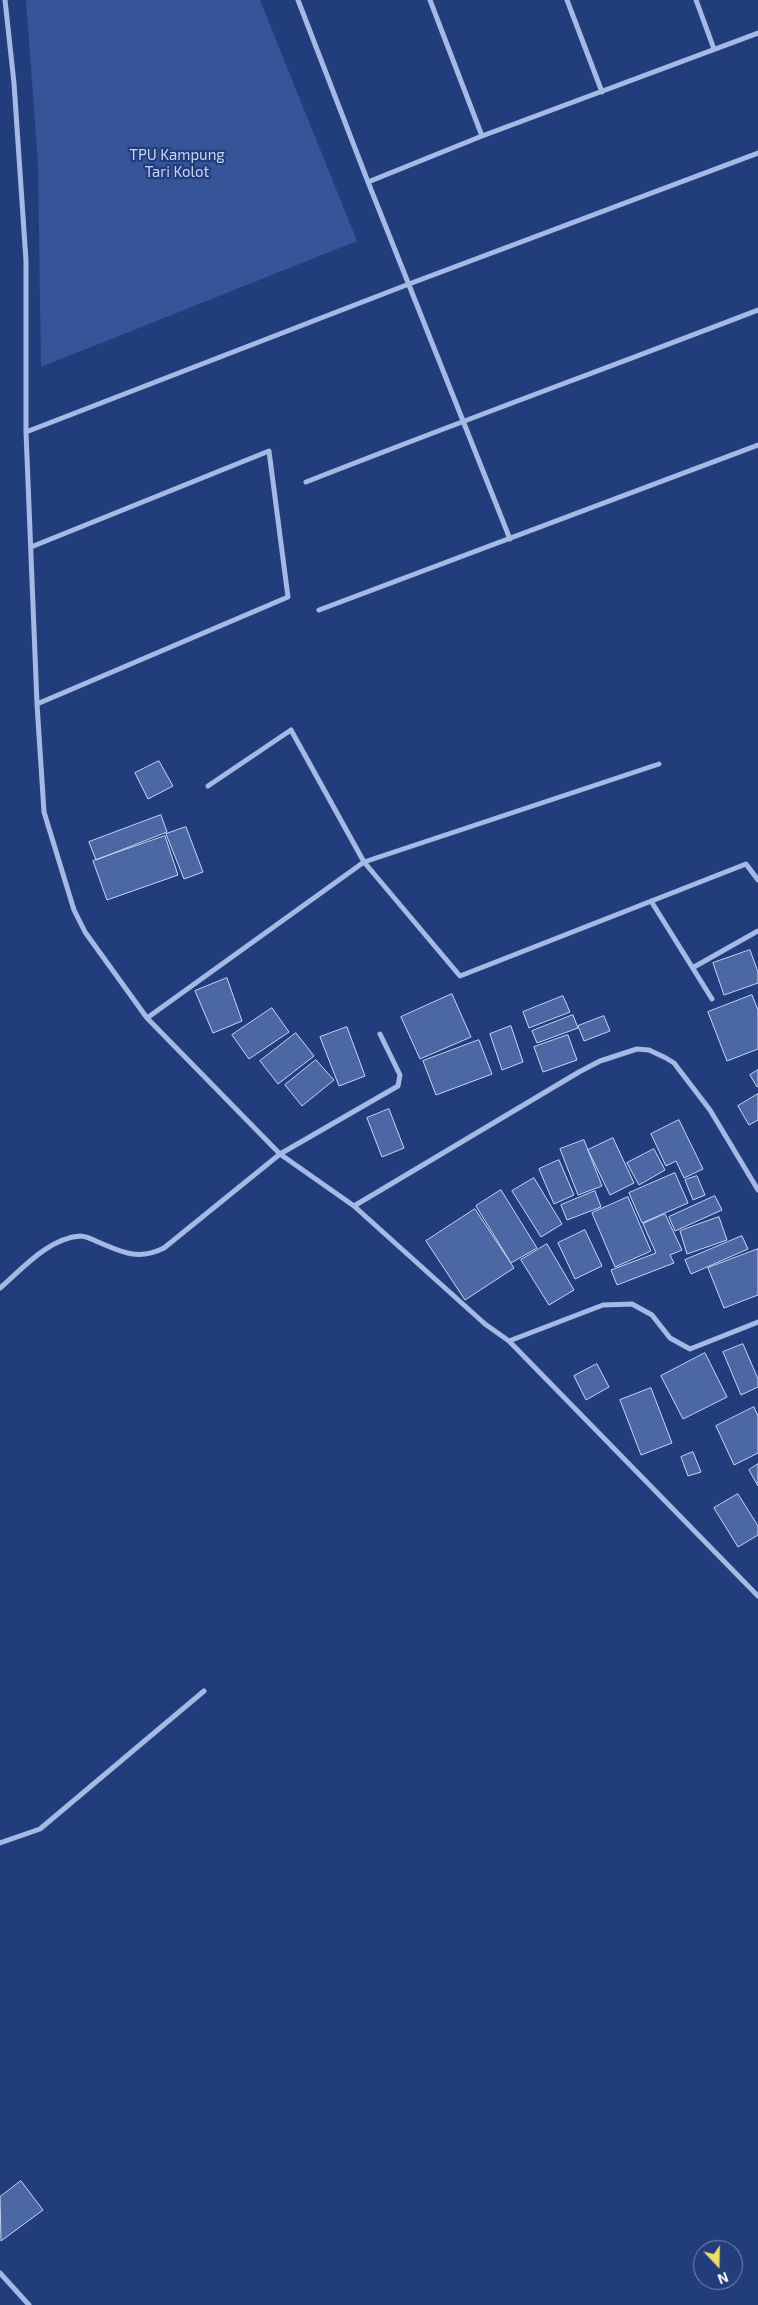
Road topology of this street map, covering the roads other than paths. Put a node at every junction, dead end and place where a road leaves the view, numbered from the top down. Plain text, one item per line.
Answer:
1 (5, 0) edge
2 (298, 0) edge
3 (430, 0) edge
4 (567, 0) edge
5 (696, 0) edge
6 (758, 33) edge
7 (714, 49) junction
8 (602, 92) junction
9 (482, 136) junction
10 (758, 153) edge
11 (368, 182) junction
12 (409, 284) junction
13 (758, 310) edge
14 (463, 420) junction
15 (26, 432) junction
16 (758, 445) edge
17 (306, 482) dead end
18 (510, 538) junction
19 (31, 547) junction
20 (319, 610) dead end
21 (37, 704) junction
22 (659, 764) dead end
23 (208, 786) dead end
24 (364, 862) junction
25 (758, 880) edge
26 (651, 901) junction
27 (758, 931) edge
28 (694, 967) junction
29 (712, 999) dead end
30 (147, 1018) junction
31 (380, 1034) dead end
32 (280, 1154) junction
33 (758, 1190) edge
34 (354, 1206) junction
35 (0, 1288) edge
36 (758, 1322) edge
37 (510, 1341) junction
38 (758, 1596) edge
39 (204, 1691) dead end
40 (0, 1842) edge
41 (0, 2273) edge
42 (29, 2305) edge

1 - 15 street
2 - 11 street
3 - 9 street
4 - 8 street
5 - 7 street
6 - 7 street
7 - 8 street
8 - 9 street
9 - 11 street
10 - 12 street
11 - 12 street
12 - 14 street
12 - 15 street
13 - 14 street
14 - 17 street
14 - 18 street
15 - 19 street
16 - 18 street
18 - 20 street
19 - 21 street
19 - 21 street
21 - 30 street
22 - 24 street
23 - 24 street
24 - 26 street
24 - 30 street
25 - 26 street
26 - 28 street
27 - 28 street
28 - 29 street
30 - 32 street
31 - 32 street
32 - 34 street
32 - 35 street
33 - 34 street
34 - 37 street
36 - 37 street
37 - 38 street
39 - 40 street
41 - 42 street

